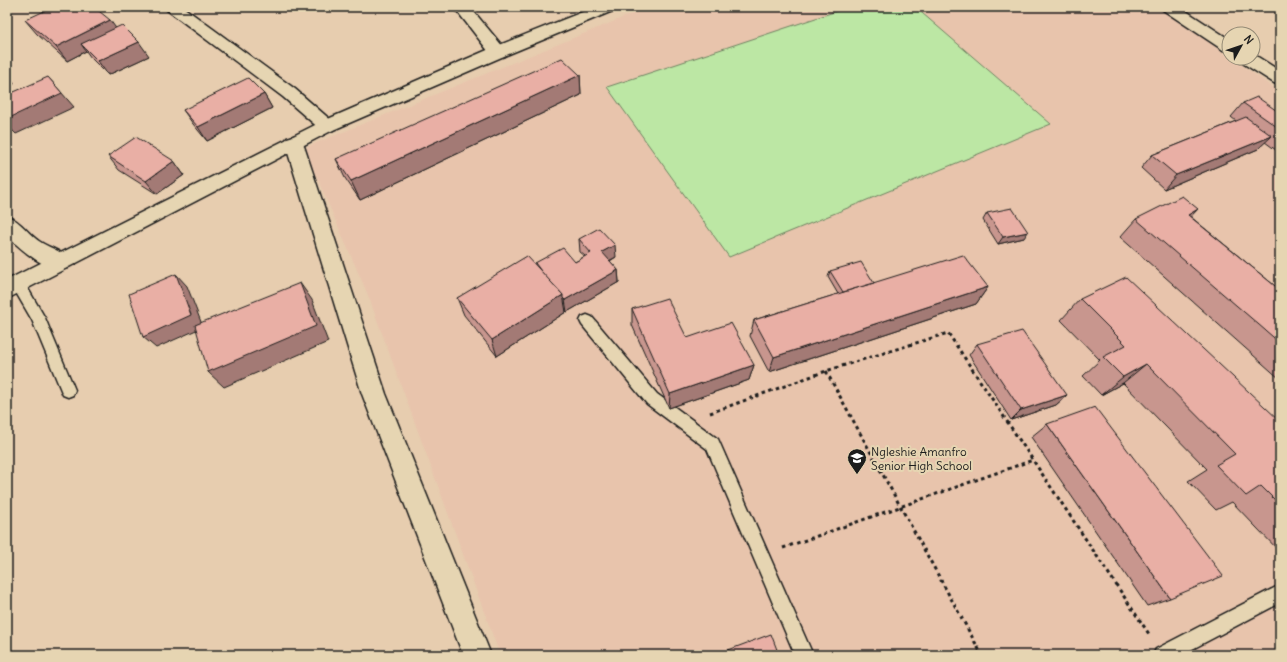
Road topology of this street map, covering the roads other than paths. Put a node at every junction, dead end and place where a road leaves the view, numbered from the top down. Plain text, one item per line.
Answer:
1 (173, 7) edge
2 (462, 7) edge
3 (609, 7) edge
4 (1169, 7) edge
5 (1221, 41) edge
6 (498, 52) junction
7 (1260, 66) edge
8 (1280, 79) edge
9 (327, 126) junction
10 (294, 142) junction
11 (7, 224) edge
12 (60, 262) junction
13 (13, 287) edge
14 (587, 321) dead end
15 (68, 390) dead end
16 (1280, 594) edge
17 (477, 655) edge
18 (804, 655) edge
19 (1162, 655) edge

1 - 9 street
2 - 6 street
3 - 6 street
4 - 5 street
6 - 9 street
7 - 8 street
9 - 10 street
10 - 12 street
10 - 17 street
11 - 12 street
12 - 13 street
13 - 15 lane
14 - 18 lane
16 - 19 lane

